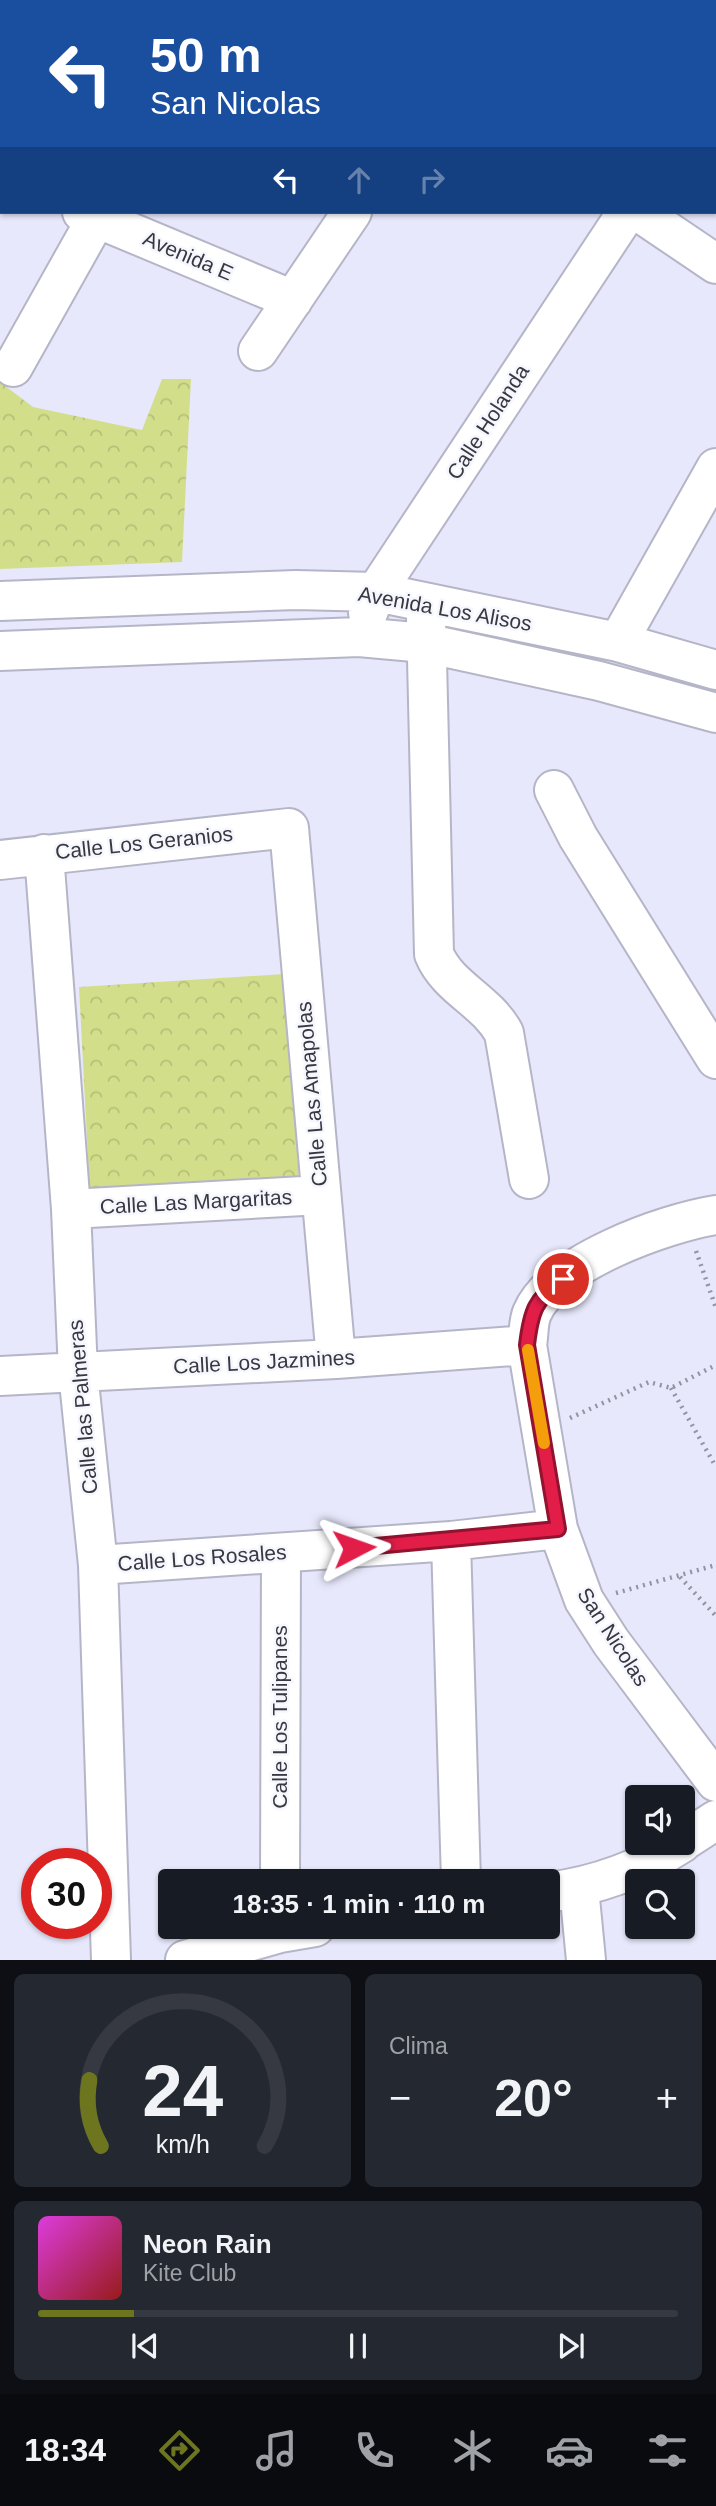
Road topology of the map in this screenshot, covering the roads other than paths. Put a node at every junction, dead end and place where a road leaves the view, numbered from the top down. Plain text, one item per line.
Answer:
1 (93, 214) edge
2 (351, 214) edge
3 (625, 214) edge
4 (642, 214) edge
5 (716, 264) edge
6 (293, 300) junction
7 (258, 351) dead end
8 (13, 367) dead end
9 (716, 468) edge
10 (376, 592) junction
11 (0, 601) edge
12 (426, 601) junction
13 (359, 637) junction
14 (618, 642) junction
15 (425, 643) junction
16 (0, 651) edge
17 (716, 670) edge
18 (716, 713) edge
19 (554, 790) dead end
20 (289, 828) joint
21 (44, 854) junction
22 (0, 860) edge
23 (716, 1059) edge
24 (529, 1179) dead end
25 (321, 1195) junction
26 (71, 1209) junction
27 (701, 1218) edge
28 (527, 1345) junction
29 (336, 1359) junction
30 (78, 1373) junction
31 (0, 1376) edge
32 (558, 1529) junction
33 (450, 1541) junction
34 (281, 1553) junction
35 (98, 1565) junction
36 (716, 1782) edge
37 (716, 1820) edge
38 (695, 1834) edge
39 (663, 1855) edge
40 (280, 1869) edge
41 (461, 1869) edge
42 (563, 1890) edge
43 (269, 1939) edge
44 (111, 1960) edge
45 (185, 1960) edge
46 (586, 1960) edge

1 - 6 street, Avenida E
1 - 8 street
2 - 6 street
3 - 10 street, Calle Holanda
4 - 5 street
6 - 7 street
9 - 14 street
10 - 11 street, Avenida Los Alisos
10 - 12 street, Avenida Los Alisos
10 - 13 street, Calle Holanda
12 - 14 street, Avenida Los Alisos
12 - 15 street
13 - 15 street, Avenida Los Alisos
13 - 16 street, Avenida Los Alisos
14 - 17 street, Avenida Los Alisos
15 - 18 street, Avenida Los Alisos
15 - 24 street
19 - 23 street
20 - 21 street, Calle Los Geranios
20 - 25 street, Calle Las Amapolas
21 - 22 street, Calle Los Geranios
21 - 26 street, Calle las Palmeras
25 - 26 street, Calle Las Margaritas
25 - 29 street, Calle Las Amapolas
26 - 30 street, Calle las Palmeras
27 - 28 street, San Nicolas
28 - 29 street, Calle Los Jazmines
28 - 32 street, San Nicolas
29 - 30 street, Calle Los Jazmines
30 - 31 street, Calle Los Jazmines
30 - 35 street, Calle las Palmeras
32 - 33 street, Calle Los Rosales
32 - 36 street, San Nicolas
33 - 34 street, Calle Los Rosales
33 - 41 street
34 - 35 street, Calle Los Rosales
34 - 40 street, Calle Los Tulipanes
35 - 44 street, Calle las Palmeras
37 - 38 street
39 - 42 street
42 - 46 street
43 - 45 street

